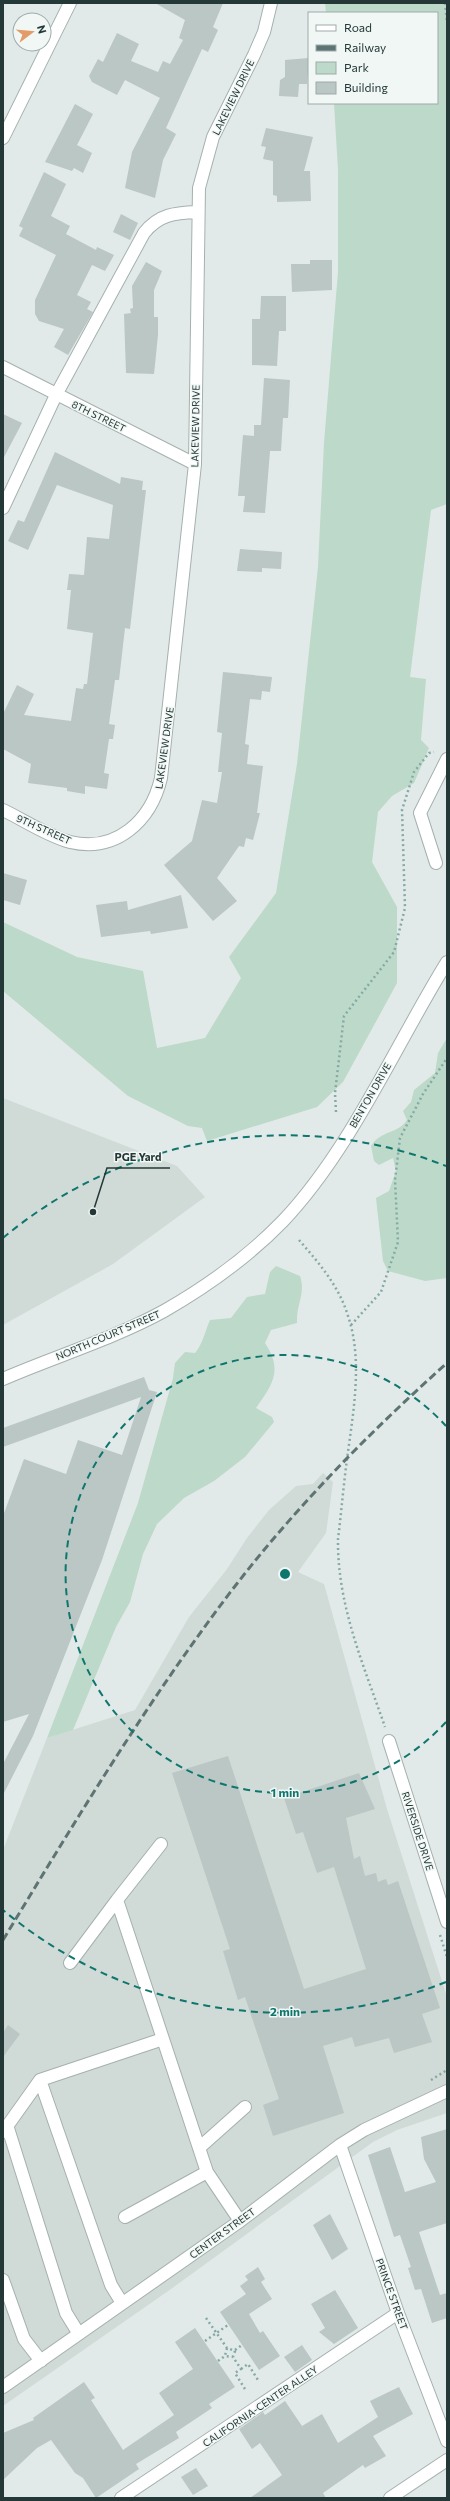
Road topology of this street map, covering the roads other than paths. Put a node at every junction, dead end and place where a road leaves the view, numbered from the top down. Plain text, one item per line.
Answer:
1 (70, 3) edge
2 (271, 3) edge
3 (3, 138) edge
4 (197, 212) junction
5 (3, 367) edge
6 (56, 395) junction
7 (195, 464) junction
8 (3, 508) edge
9 (444, 754) edge
10 (3, 810) edge
11 (110, 839) joint
12 (436, 863) dead end
13 (447, 962) edge
14 (283, 1221) joint
15 (3, 1379) edge
16 (388, 1738) road end
17 (161, 1844) dead end
18 (117, 1900) junction
19 (442, 1925) edge
20 (70, 1963) dead end
21 (163, 2039) junction
22 (40, 2080) junction
23 (447, 2091) edge
24 (245, 2107) dead end
25 (5, 2129) edge
26 (340, 2145) junction
27 (199, 2148) junction
28 (207, 2172) junction
29 (125, 2217) dead end
30 (240, 2221) junction
31 (3, 2280) edge
32 (122, 2303) junction
33 (398, 2313) junction
34 (79, 2334) junction
35 (41, 2361) junction
36 (3, 2387) edge
37 (447, 2441) edge
38 (447, 2460) edge
39 (121, 2498) edge
40 (390, 2498) edge

1 - 3 street
2 - 4 street, LAKEVIEW DRIVE
4 - 6 street
4 - 7 street, LAKEVIEW DRIVE
5 - 6 street, 8TH STREET
6 - 7 street, 8TH STREET
6 - 8 street
7 - 11 street, LAKEVIEW DRIVE
9 - 12 street
10 - 11 street, 9TH STREET
13 - 14 street, BENTON DRIVE
14 - 15 street, NORTH COURT STREET
16 - 19 street, RIVERSIDE DRIVE
17 - 18 street
18 - 20 street
18 - 21 street
21 - 22 street
21 - 27 street
22 - 25 street
22 - 32 street
23 - 26 street, CENTER STREET
24 - 27 street
25 - 34 street
26 - 30 street, CENTER STREET
26 - 33 street, PRINCE STREET
27 - 28 street
28 - 29 street
28 - 30 street
30 - 32 street, CENTER STREET
31 - 35 street
32 - 34 street, CENTER STREET
33 - 37 street, PRINCE STREET
33 - 39 street, CALIFORNIA-CENTER ALLEY
34 - 35 street, CENTER STREET
35 - 36 street, CENTER STREET
38 - 40 street

